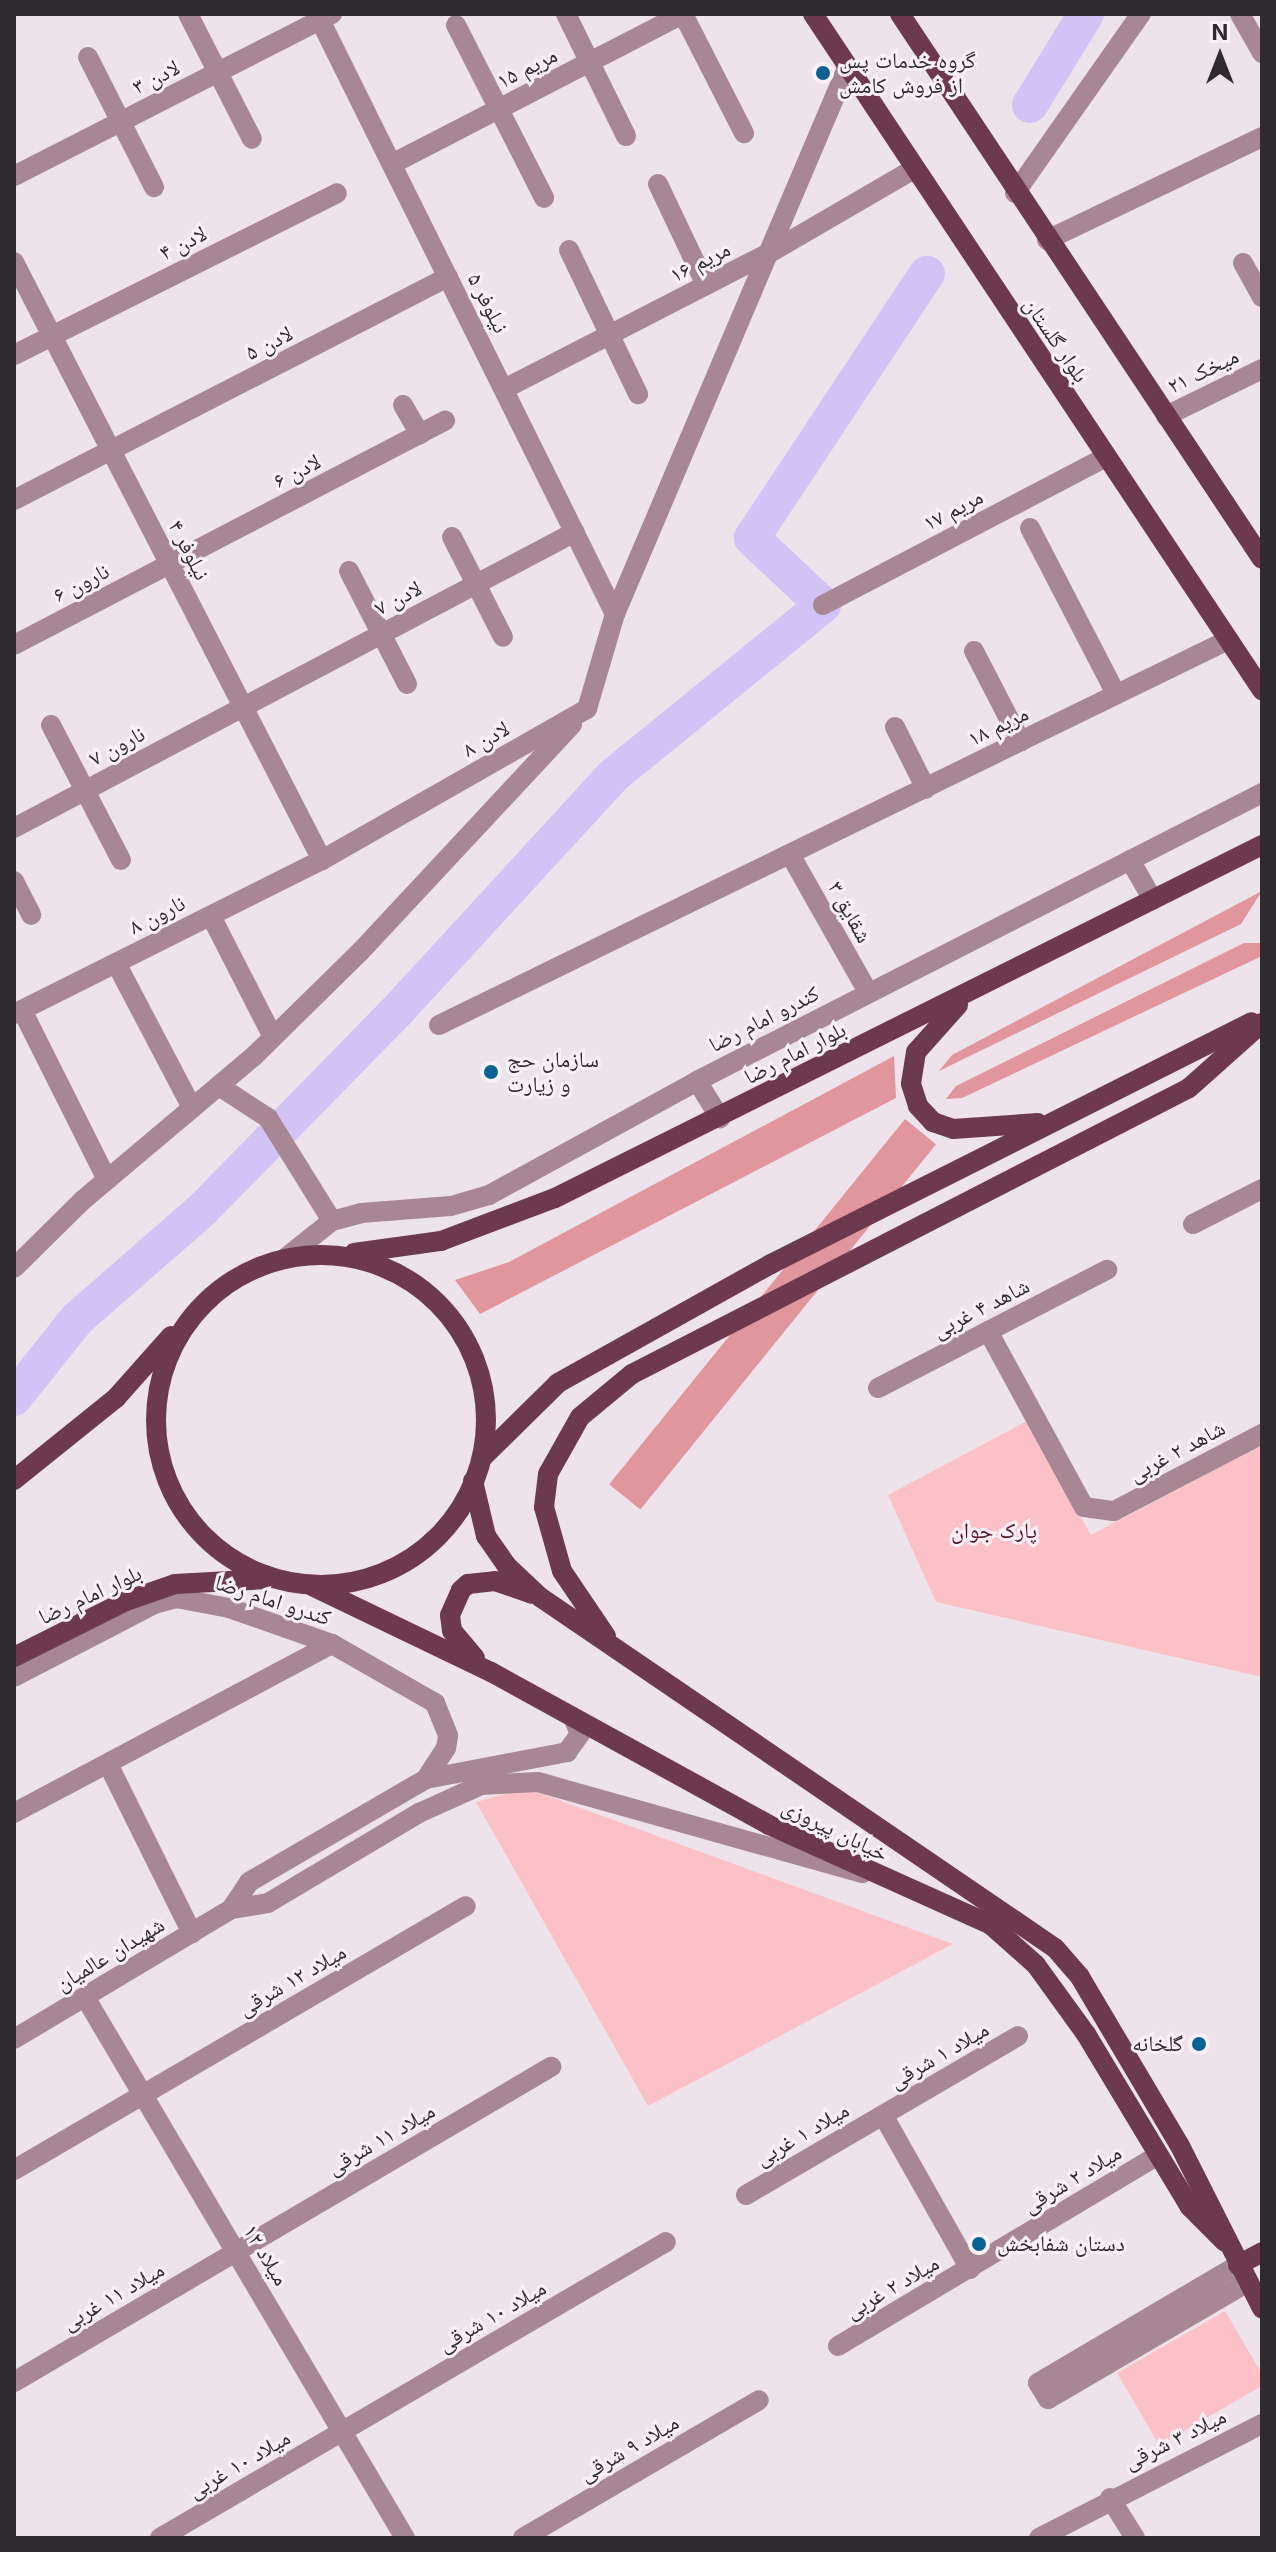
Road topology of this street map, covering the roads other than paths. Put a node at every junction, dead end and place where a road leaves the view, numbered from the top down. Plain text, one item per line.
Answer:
1 (188, 14) edge
2 (566, 14) edge
3 (683, 14) edge
4 (813, 14) edge
5 (900, 14) edge
6 (1141, 14) edge
7 (1240, 14) edge
8 (323, 16) edge
9 (644, 23) edge
10 (456, 25) dead end
11 (1262, 53) edge
12 (88, 57) dead end
13 (590, 62) junction
14 (847, 68) junction
15 (218, 72) junction
16 (499, 109) junction
17 (121, 121) junction
18 (744, 133) dead end
19 (626, 136) dead end
20 (1262, 137) edge
21 (252, 139) dead end
22 (392, 164) junction
23 (914, 169) junction
24 (14, 176) edge
25 (658, 184) dead end
26 (154, 187) dead end
27 (337, 193) dead end
28 (1015, 193) junction
29 (544, 198) dead end
30 (1047, 240) junction
31 (569, 250) dead end
32 (773, 251) junction
33 (14, 262) edge
34 (1243, 263) dead end
35 (448, 277) junction
36 (706, 285) junction
37 (1262, 297) edge
38 (611, 334) junction
39 (52, 336) junction
40 (14, 355) edge
41 (1262, 369) edge
42 (504, 389) junction
43 (638, 394) dead end
44 (403, 405) dead end
45 (1166, 416) junction
46 (445, 421) dead end
47 (420, 434) junction
48 (112, 451) junction
49 (1106, 457) junction
50 (14, 500) edge
51 (1030, 528) dead end
52 (575, 532) junction
53 (452, 537) dead end
54 (1262, 559) edge
55 (169, 564) junction
56 (349, 571) dead end
57 (476, 584) junction
58 (823, 605) dead end
59 (615, 614) junction
60 (381, 634) junction
61 (503, 637) dead end
62 (1228, 640) junction
63 (14, 645) edge
64 (974, 651) dead end
65 (407, 684) dead end
66 (1262, 690) edge
67 (1116, 694) junction
68 (243, 706) junction
69 (587, 709) junction
70 (51, 725) dead end
71 (895, 727) dead end
72 (1021, 742) junction
73 (926, 789) junction
74 (85, 790) junction
75 (1262, 793) edge
76 (14, 828) edge
77 (1262, 845) edge
78 (791, 856) junction
79 (121, 860) dead end
80 (322, 860) junction
81 (1130, 860) junction
82 (14, 881) edge
83 (1153, 900) junction
84 (31, 915) dead end
85 (211, 916) junction
86 (116, 963) junction
87 (972, 991) junction
88 (868, 992) junction
89 (18, 1012) edge
90 (1262, 1020) edge
91 (439, 1025) dead end
92 (273, 1037) junction
93 (697, 1081) junction
94 (219, 1086) junction
95 (192, 1108) junction
96 (720, 1118) junction
97 (1051, 1122) junction
98 (107, 1180) junction
99 (1262, 1189) edge
100 (332, 1221) junction
101 (1193, 1224) dead end
102 (332, 1255) junction
103 (16, 1258) edge
104 (284, 1259) junction
105 (771, 1264) junction
106 (1107, 1270) dead end
107 (199, 1307) junction
108 (725, 1325) junction
109 (988, 1331) junction
110 (878, 1388) dead end
111 (1262, 1434) edge
112 (480, 1460) junction
113 (14, 1480) edge
114 (473, 1481) junction
115 (285, 1579) junction
116 (312, 1586) junction
117 (540, 1597) junction
118 (332, 1644) junction
119 (613, 1646) junction
120 (14, 1657) edge
121 (491, 1672) junction
122 (14, 1677) edge
123 (574, 1720) junction
124 (108, 1764) junction
125 (426, 1779) junction
126 (14, 1813) edge
127 (875, 1877) junction
128 (466, 1906) dead end
129 (231, 1909) junction
130 (192, 1933) junction
131 (85, 1997) junction
132 (1018, 2036) dead end
133 (14, 2039) edge
134 (551, 2067) dead end
135 (143, 2095) junction
136 (883, 2115) junction
137 (1158, 2155) junction
138 (14, 2170) edge
139 (746, 2195) dead end
140 (666, 2242) dead end
141 (1225, 2242) junction
142 (236, 2252) junction
143 (1262, 2252) edge
144 (970, 2269) junction
145 (1243, 2274) junction
146 (1262, 2308) edge
147 (838, 2346) dead end
148 (14, 2382) edge
149 (1043, 2391) dead end
150 (759, 2400) dead end
151 (1262, 2424) edge
152 (342, 2432) junction
153 (1110, 2498) junction
154 (160, 2538) edge
155 (405, 2538) edge
156 (523, 2538) edge
157 (1039, 2538) edge
158 (1135, 2538) edge

1 - 15 street
2 - 13 street
3 - 9 street, مریم ۱۵
3 - 18 street
4 - 14 main road, بلوار گلستان
5 - 28 main road
6 - 28 street
7 - 11 street
8 - 15 street, لادن ۳
8 - 22 street, نیلوفر ۵
9 - 13 street, مریم ۱۵
10 - 16 street
12 - 17 street
13 - 16 street, مریم ۱۵
13 - 19 street
14 - 23 main road, بلوار گلستان
14 - 32 street
15 - 17 street, لادن ۳
15 - 21 street
16 - 22 street, مریم ۱۵
16 - 29 street
17 - 24 street, لادن ۳
17 - 26 street
20 - 30 street
22 - 35 street, نیلوفر ۵
23 - 32 street, مریم ۱۶
23 - 49 main road, بلوار گلستان
25 - 36 street
27 - 39 street, لادن ۴
28 - 30 main road
30 - 45 main road
31 - 38 street
32 - 36 street, مریم ۱۶
32 - 59 street
33 - 39 street, نیلوفر ۴
34 - 37 street
35 - 42 street, نیلوفر ۵
35 - 48 street, لادن ۵
36 - 38 street, مریم ۱۶
38 - 42 street, مریم ۱۶
38 - 43 street
39 - 40 street, لادن ۴
39 - 48 street, نیلوفر ۴
41 - 45 street, میخک ۲۱
42 - 52 street, نیلوفر ۵
44 - 47 street
45 - 54 main road
46 - 47 street, لادن ۶
47 - 55 street, لادن ۶
48 - 50 street, لادن ۵
48 - 55 street, نیلوفر ۴
49 - 58 street, مریم ۱۷
49 - 62 main road, بلوار گلستان
51 - 67 street
52 - 57 street, لادن ۷
52 - 59 street, نیلوفر ۵
53 - 57 street
55 - 63 street, نارون ۶
55 - 68 street, نیلوفر ۴
56 - 60 street
57 - 60 street, لادن ۷
57 - 61 street
59 - 69 street
60 - 65 street
60 - 68 street, لادن ۷
62 - 66 main road, بلوار گلستان
62 - 67 street, مریم ۱۸
64 - 72 street
67 - 72 street, مریم ۱۸
68 - 74 street, نارون ۷
68 - 80 street, نیلوفر ۴
69 - 80 street, لادن ۸
69 - 92 street
70 - 74 street
71 - 73 street
72 - 73 street, مریم ۱۸
73 - 78 street, مریم ۱۸
74 - 76 street, نارون ۷
74 - 79 street
75 - 81 street, کندرو امام رضا
77 - 83 main road, بلوار امام رضا
78 - 88 street, شقایق ۳
78 - 91 street, مریم ۱۸
80 - 85 street, نارون ۸
81 - 83 street
81 - 88 street, کندرو امام رضا
82 - 84 street
83 - 87 main road, بلوار امام رضا
85 - 86 street, نارون ۸
85 - 92 street
86 - 89 street, نارون ۸
86 - 95 street
87 - 96 main road, بلوار امام رضا
87 - 97 main road
88 - 93 street, کندرو امام رضا
89 - 98 street
90 - 97 main road
90 - 108 main road
92 - 94 street
93 - 96 street
93 - 100 street, کندرو امام رضا
94 - 95 street
94 - 100 street
95 - 98 street
96 - 102 main road, بلوار امام رضا
97 - 105 main road
98 - 103 street
99 - 101 street
100 - 104 street, کندرو امام رضا
102 - 104 main road, بلوار امام رضا
102 - 112 main road
104 - 107 main road, بلوار امام رضا
105 - 108 main road
105 - 112 main road
106 - 109 street, شاهد ۴ غربی
107 - 113 main road
107 - 115 main road
108 - 119 main road
109 - 110 street, شاهد ۴ غربی
109 - 111 street, شاهد ۲ غربی
112 - 114 main road
114 - 116 main road
114 - 117 main road, خیابان پیروزی
115 - 116 main road
115 - 120 main road, بلوار امام رضا
116 - 121 main road, خیابان پیروزی
117 - 119 main road, خیابان پیروزی
117 - 121 main road
118 - 122 street, کندرو امام رضا
118 - 124 street
118 - 125 street, کندرو امام رضا
119 - 141 main road, خیابان پیروزی
121 - 123 main road, خیابان پیروزی
123 - 125 street
123 - 127 main road, خیابان پیروزی
124 - 126 street
124 - 130 street
125 - 129 street
127 - 129 street
127 - 137 main road, خیابان پیروزی
128 - 135 street, میلاد ۱۲ شرقی
129 - 130 street, شهیدان عالمیان
130 - 131 street, شهیدان عالمیان
131 - 133 street, شهیدان عالمیان
131 - 135 street, میلاد ۱۲
132 - 136 street, میلاد ۱ شرقی
134 - 142 street, میلاد ۱۱ شرقی
135 - 138 street, میلاد ۱۲ شرقی
135 - 142 street, میلاد ۱۲
136 - 139 street, میلاد ۱ غربی
136 - 144 street
137 - 141 main road, خیابان پیروزی
137 - 144 street, میلاد ۲ شرقی
140 - 152 street, میلاد ۱۰ شرقی
141 - 145 main road, خیابان پیروزی
142 - 148 street, میلاد ۱۱ غربی
142 - 152 street, میلاد ۱۲
143 - 145 main road
144 - 147 street, میلاد ۲ غربی
145 - 146 main road, خیابان پیروزی
145 - 149 street
150 - 156 street, میلاد ۹ شرقی
151 - 153 street, میلاد ۳ شرقی
152 - 154 street, میلاد ۱۰ غربی
152 - 155 street, میلاد ۱۲
153 - 157 street, میلاد ۳ شرقی
153 - 158 street

